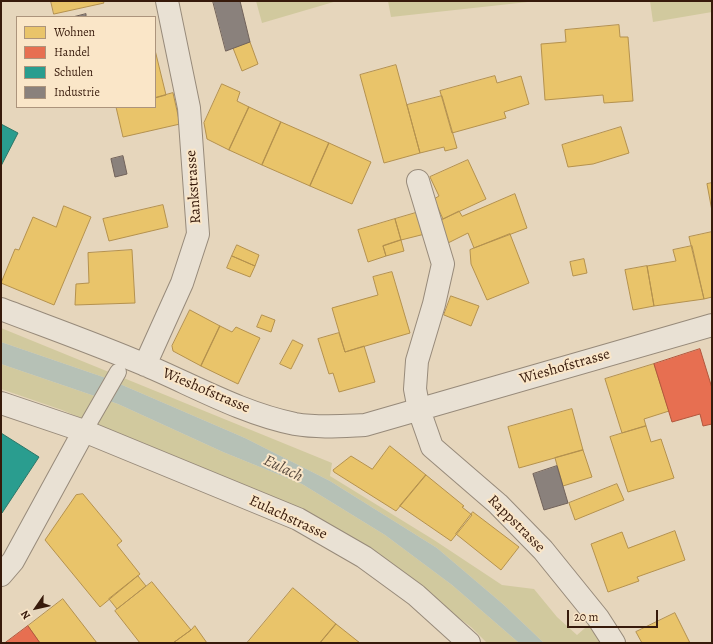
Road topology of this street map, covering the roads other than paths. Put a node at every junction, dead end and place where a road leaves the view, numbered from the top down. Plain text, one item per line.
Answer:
1 (167, 1) edge
2 (418, 181) dead end
3 (1, 309) edge
4 (712, 325) edge
5 (145, 365) junction
6 (118, 372) dead end
7 (1, 403) edge
8 (419, 410) junction
9 (84, 431) junction
10 (1, 575) edge
11 (469, 643) edge
12 (614, 643) edge

1 - 5 street, Rankstrasse
2 - 8 street
3 - 5 street, Wieshofstrasse
4 - 8 street, Wieshofstrasse
5 - 8 street, Wieshofstrasse
6 - 9 lane
7 - 9 street, Eulachstrasse
8 - 12 street, Rappstrasse
9 - 10 street
9 - 11 street, Eulachstrasse

